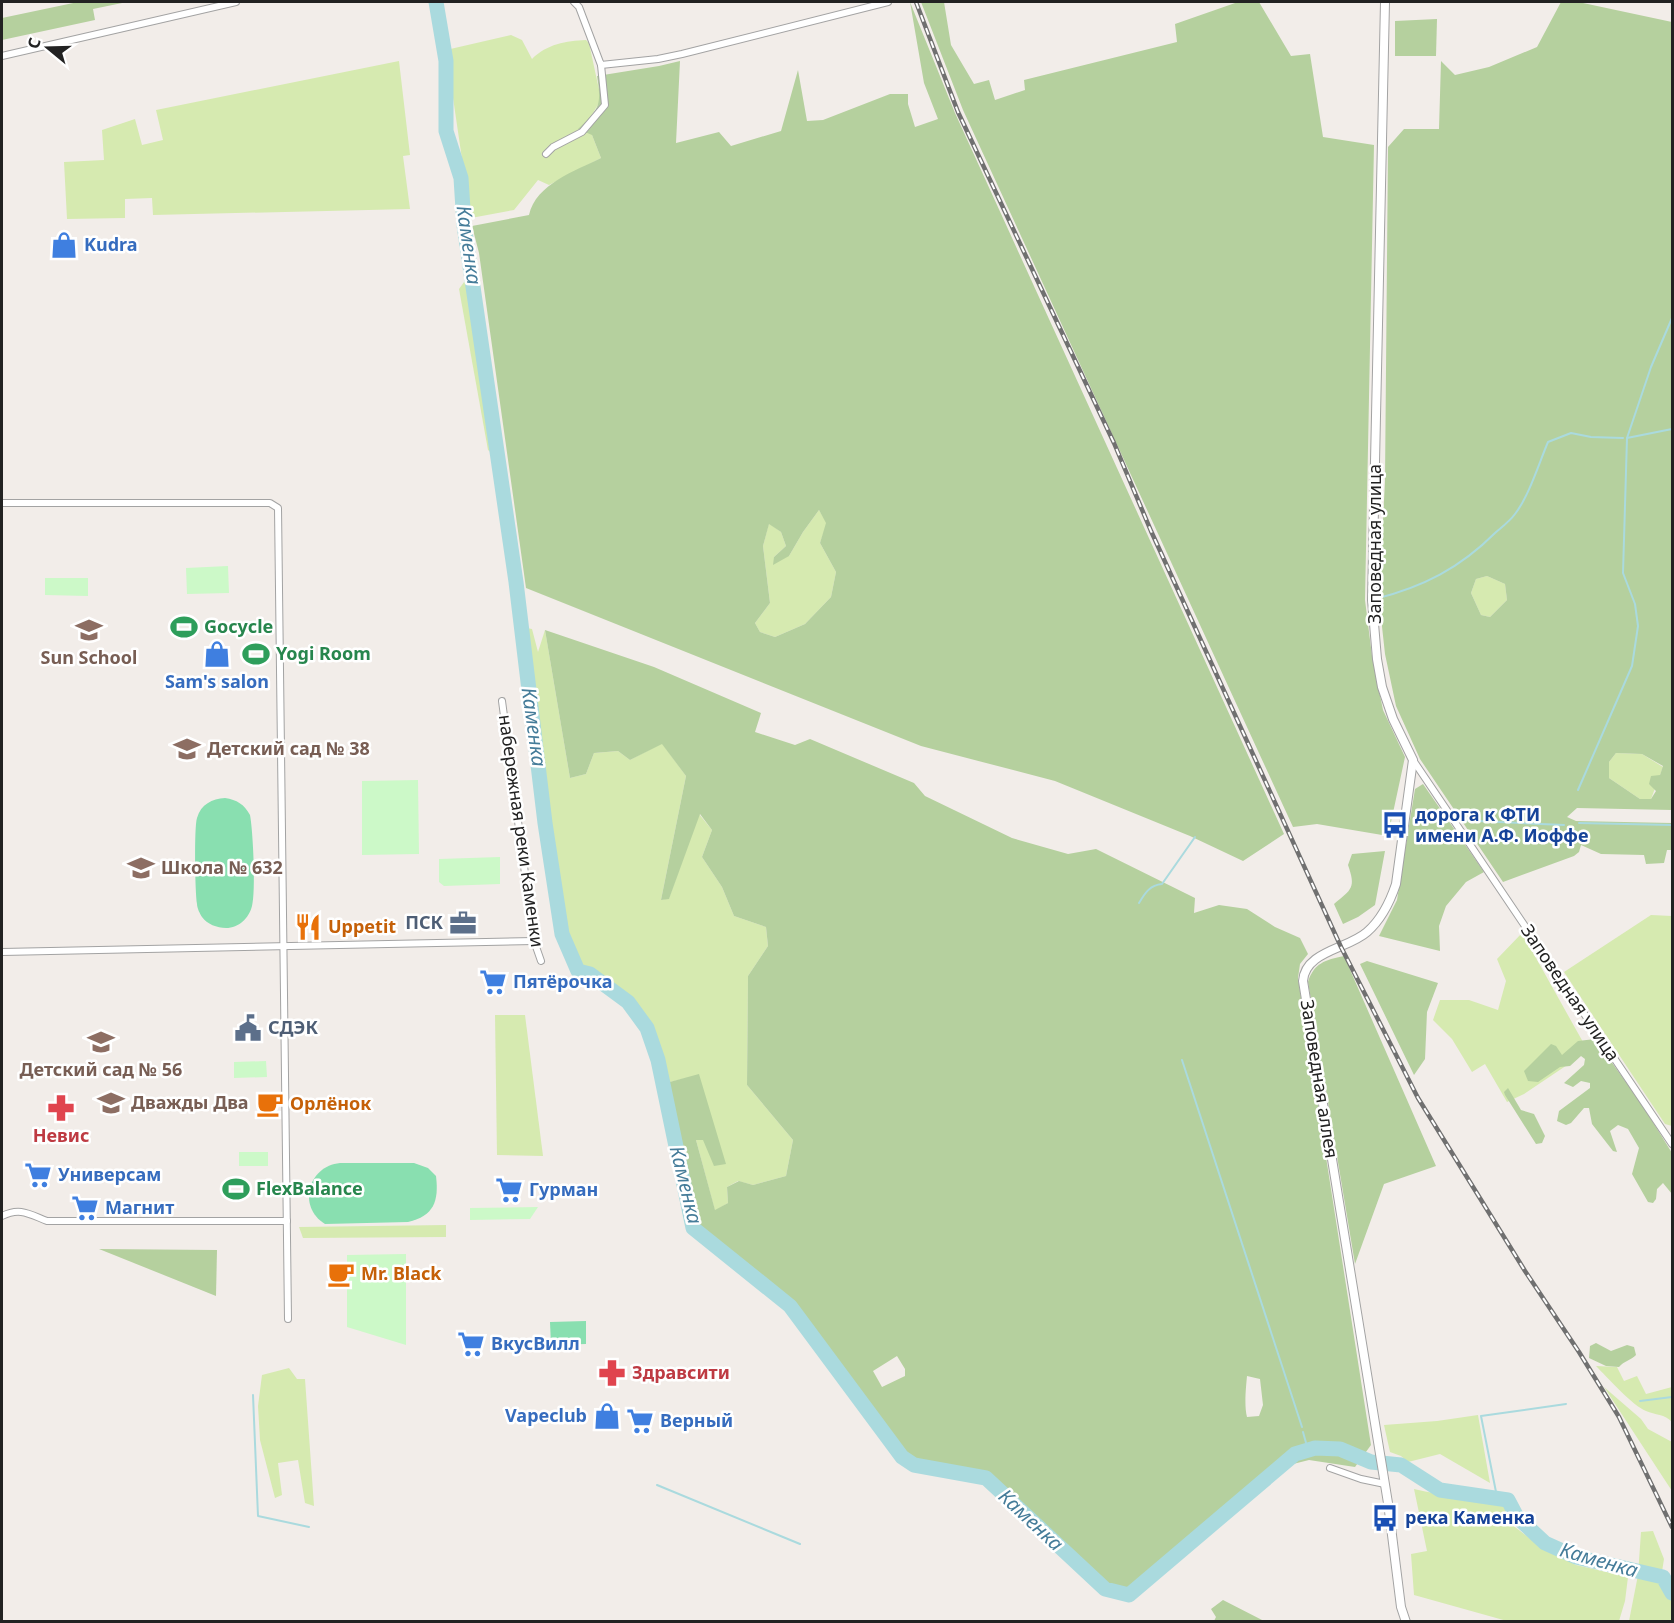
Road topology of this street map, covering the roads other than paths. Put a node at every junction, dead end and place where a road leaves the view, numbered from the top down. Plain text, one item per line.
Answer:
1 (236, 2) edge
2 (574, 2) edge
3 (888, 2) edge
4 (1385, 2) edge
5 (2, 56) edge
6 (601, 66) junction
7 (546, 154) dead end
8 (2, 503) edge
9 (502, 701) dead end
10 (1413, 760) junction
11 (534, 941) junction
12 (283, 947) junction
13 (2, 952) edge
14 (541, 961) dead end
15 (1661, 1128) junction
16 (1672, 1130) edge
17 (1672, 1144) edge
18 (2, 1216) edge
19 (287, 1221) junction
20 (288, 1319) dead end
21 (1330, 1468) dead end
22 (1384, 1484) junction
23 (1406, 1622) edge

1 - 5 street
2 - 6 street
3 - 6 street
4 - 10 street, Заповедная улица
6 - 7 street
8 - 12 street
9 - 11 street, набережная реки Каменки
10 - 15 street, Заповедная улица
10 - 22 street, Заповедная аллея
11 - 12 street
11 - 14 street, набережная реки Каменки
12 - 13 street
12 - 19 street
15 - 16 street
15 - 17 street, Заповедная улица
18 - 19 street
19 - 20 street
21 - 22 street
22 - 23 street

